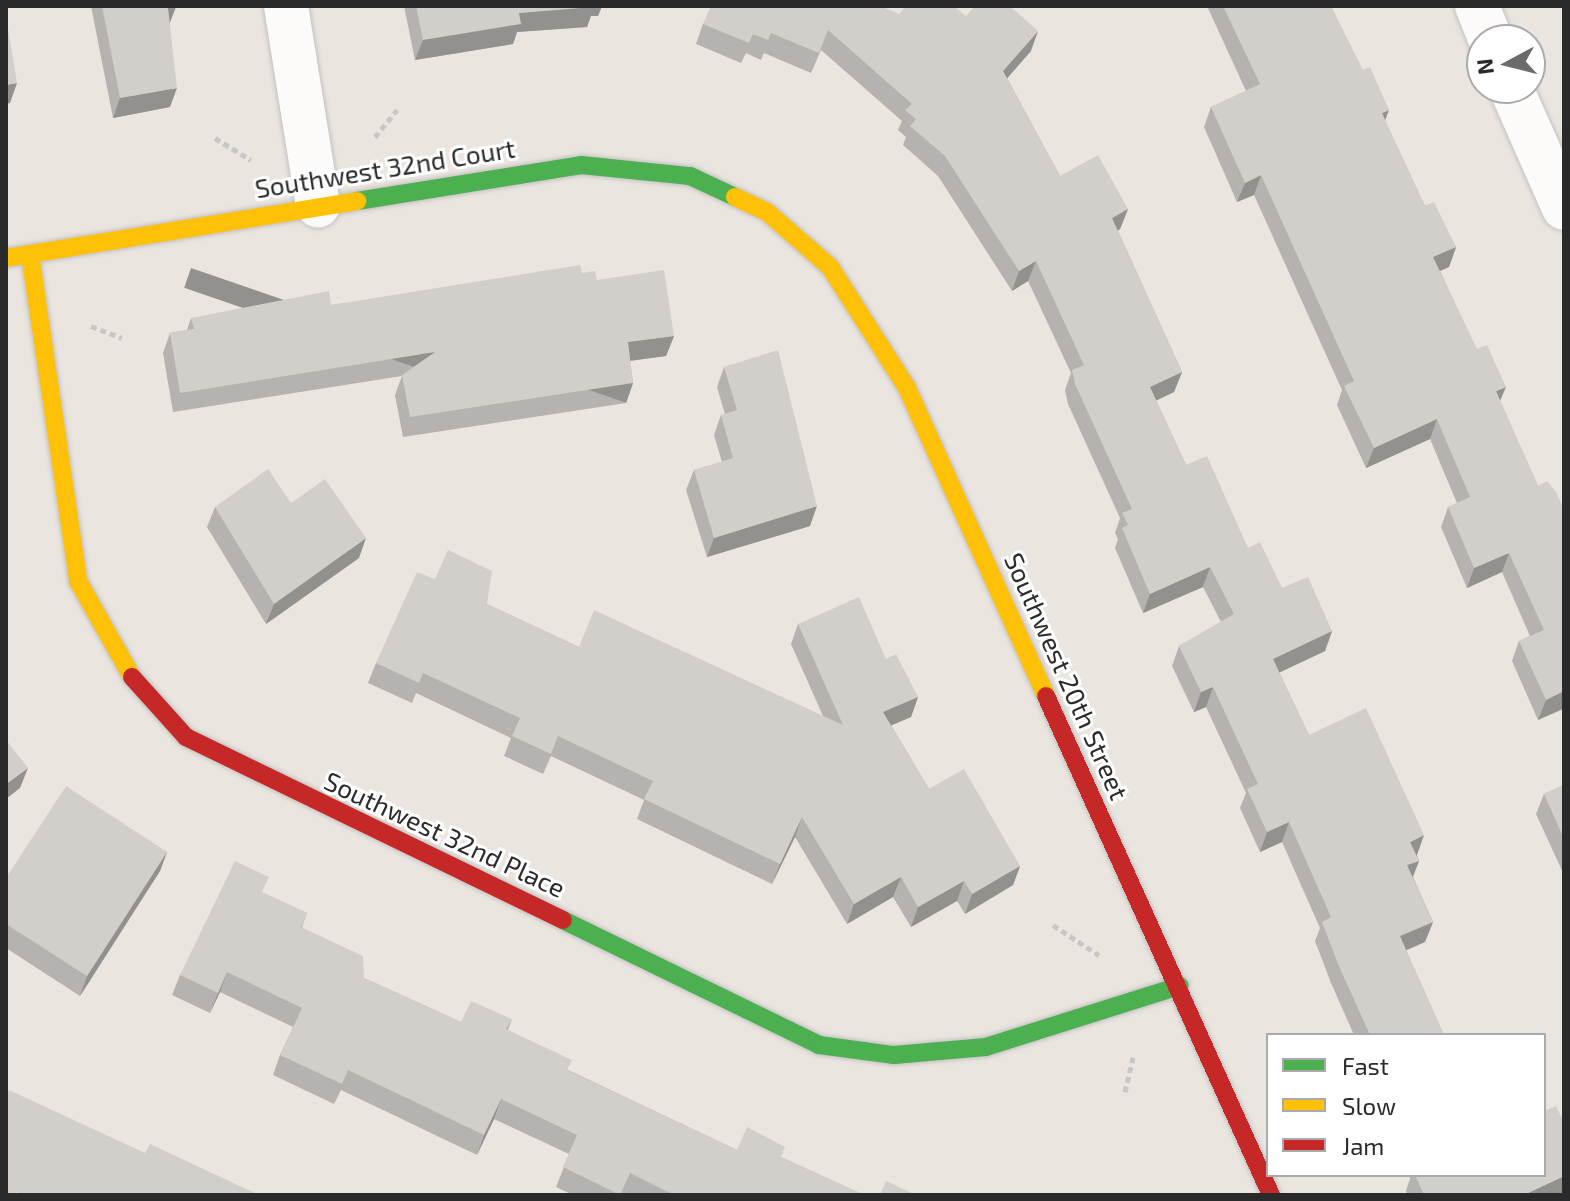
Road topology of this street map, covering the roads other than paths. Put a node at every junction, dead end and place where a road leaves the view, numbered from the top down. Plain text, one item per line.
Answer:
1 (286, 6) edge
2 (1518, 104) edge
3 (318, 205) junction
4 (1564, 208) edge
5 (767, 212) joint
6 (30, 254) junction
7 (6, 258) edge
8 (1180, 986) junction
9 (1271, 1195) edge

1 - 3 street
2 - 4 street
3 - 5 street, Southwest 32nd Court
3 - 6 street, Southwest 32nd Court
5 - 8 street, Southwest 20th Street
6 - 7 street, Southwest 32nd Court
6 - 8 street, Southwest 32nd Place
8 - 9 street, Southwest 20th Street

